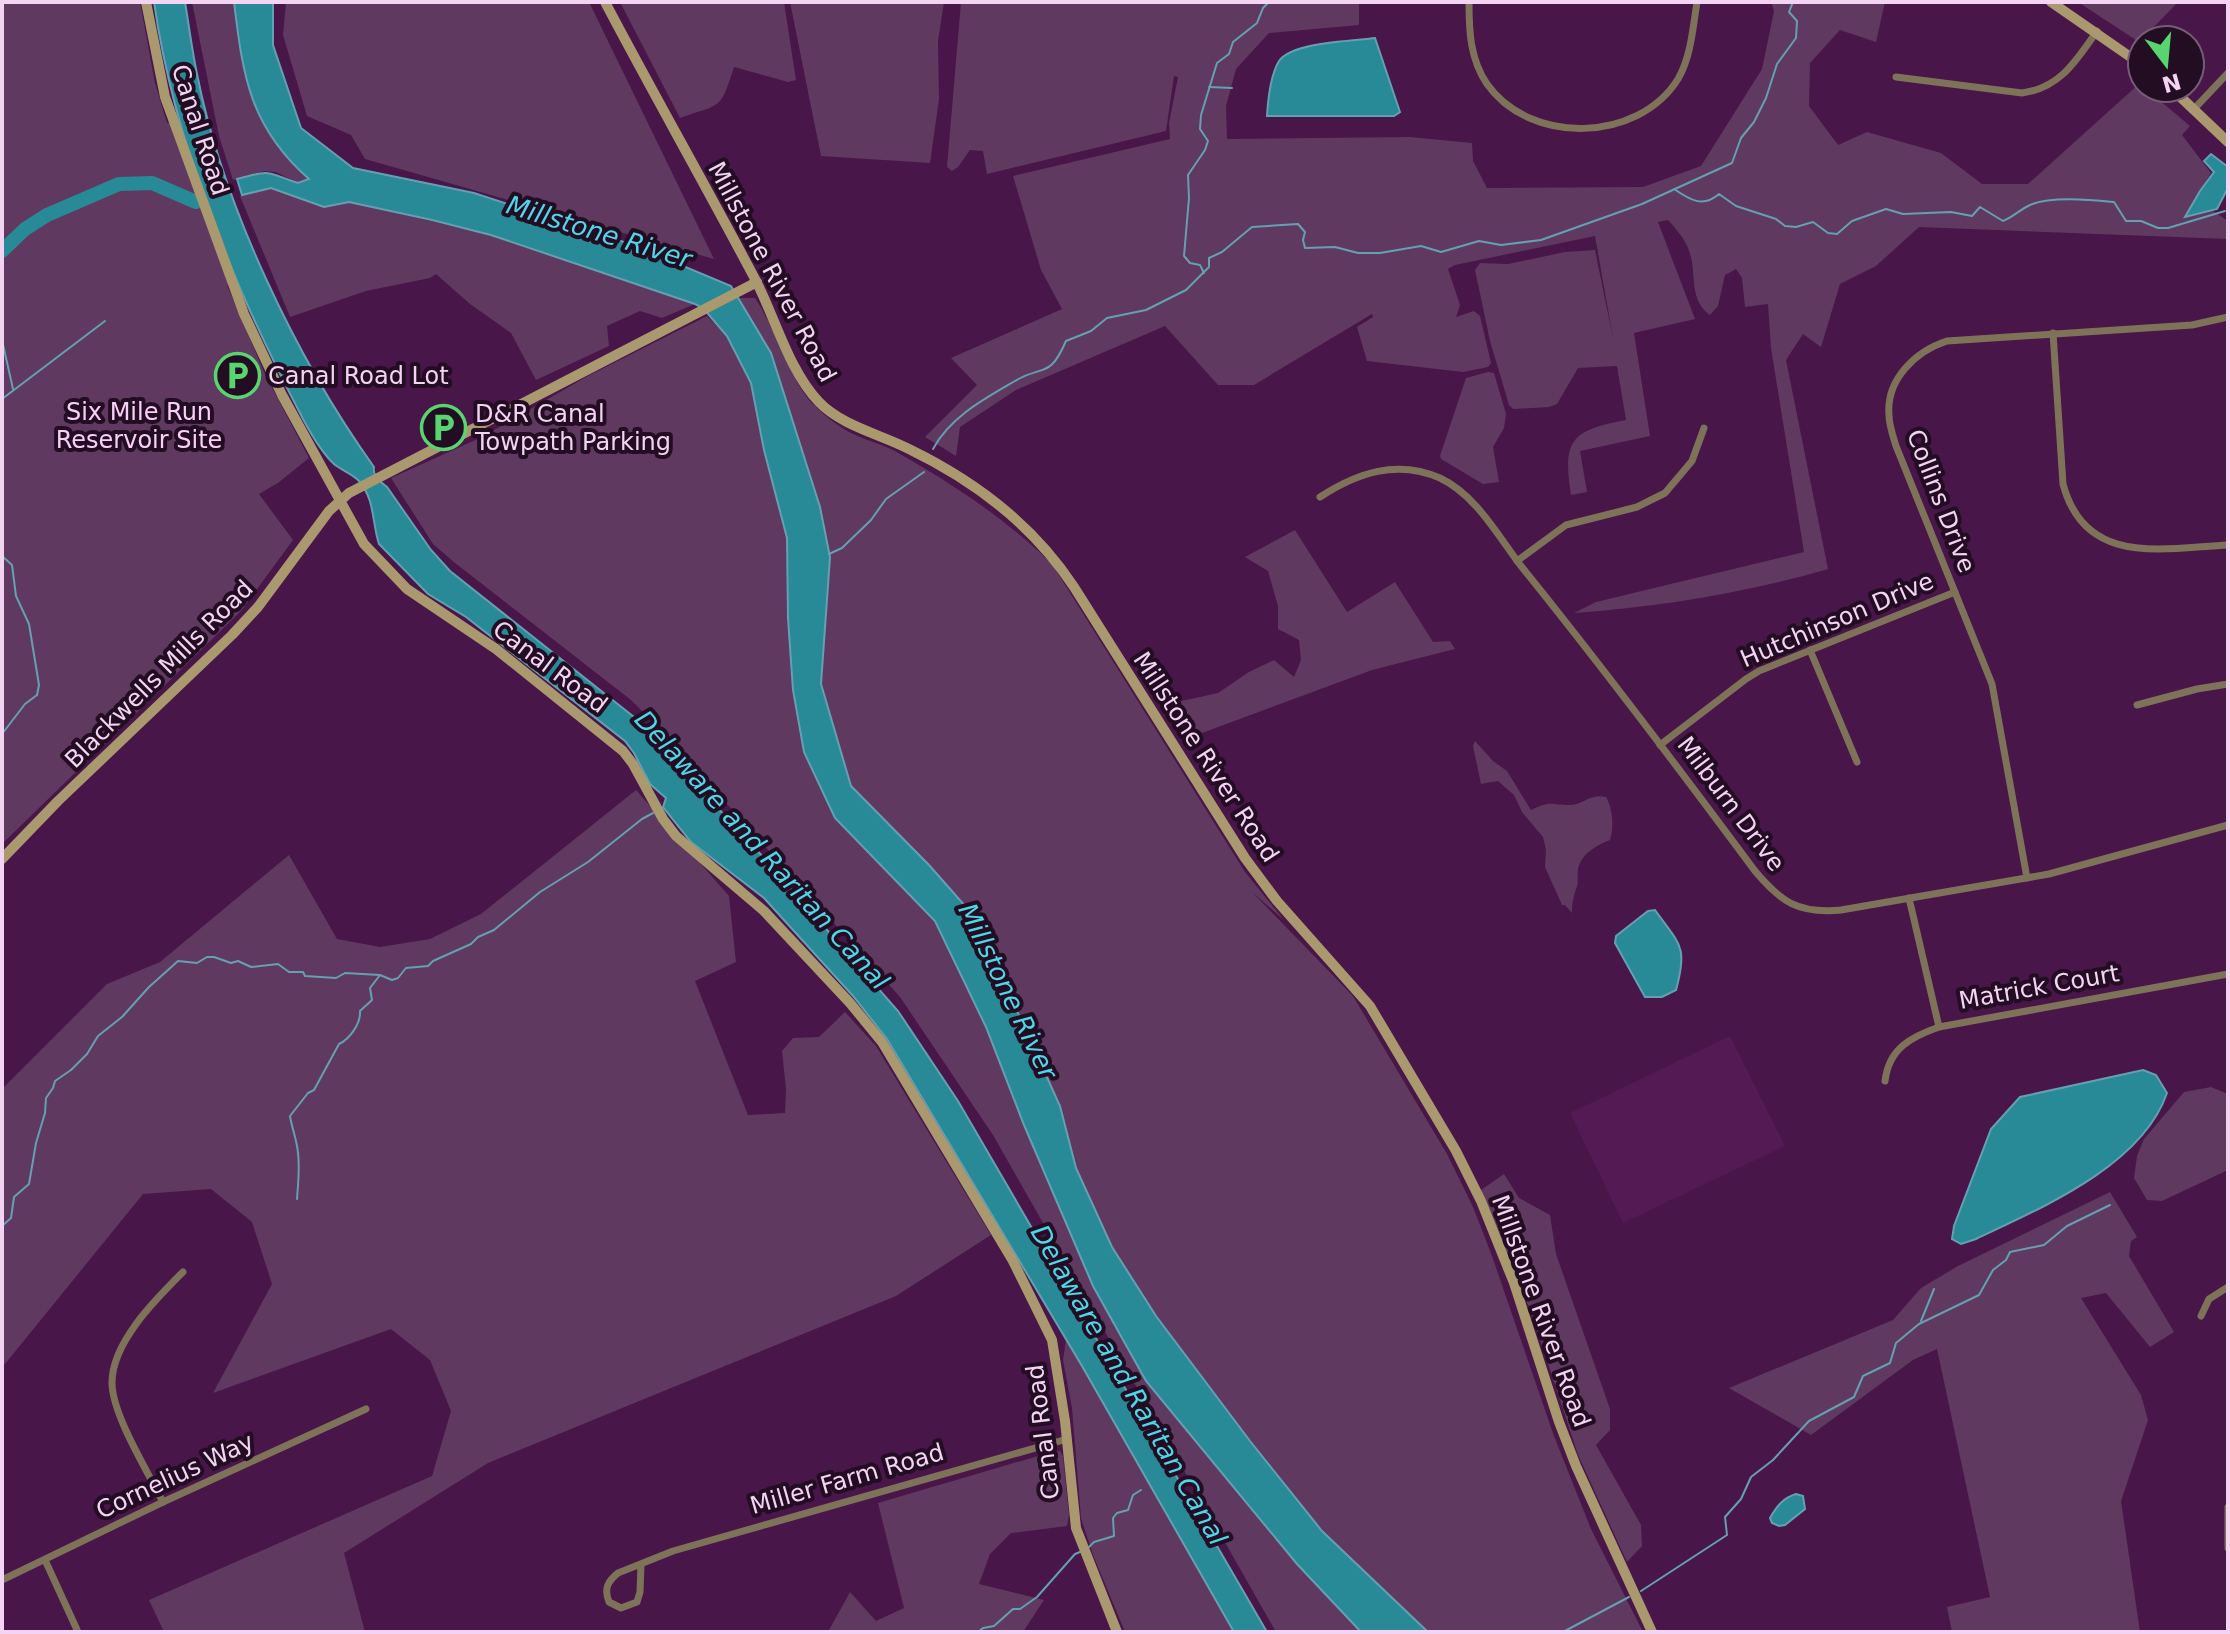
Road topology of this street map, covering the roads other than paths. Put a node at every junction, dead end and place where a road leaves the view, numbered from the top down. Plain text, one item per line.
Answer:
1 (146, 2) edge
2 (605, 2) edge
3 (1469, 2) edge
4 (1697, 2) edge
5 (2051, 2) edge
6 (2097, 31) junction
7 (2126, 53) edge
8 (2228, 73) edge
9 (1896, 77) dead end
10 (2189, 104) edge
11 (2194, 109) junction
12 (2228, 142) edge
13 (757, 282) junction
14 (2228, 317) edge
15 (2053, 333) junction
16 (1704, 428) dead end
17 (1320, 497) dead end
18 (340, 500) junction
19 (2228, 545) edge
20 (1517, 561) junction
21 (1955, 592) junction
22 (1810, 650) junction
23 (2228, 684) edge
24 (2137, 705) dead end
25 (1660, 745) junction
26 (1857, 762) dead end
27 (2228, 825) edge
28 (2, 859) edge
29 (2027, 878) junction
30 (1909, 898) junction
31 (2228, 974) edge
32 (1939, 1027) junction
33 (1885, 1081) dead end
34 (183, 1272) dead end
35 (2228, 1287) edge
36 (2201, 1316) dead end
37 (366, 1409) dead end
38 (1067, 1439) junction
39 (163, 1502) junction
40 (2228, 1507) edge
41 (2228, 1548) edge
42 (45, 1560) junction
43 (641, 1565) junction
44 (2, 1580) edge
45 (78, 1632) edge
46 (1117, 1632) edge
47 (1652, 1632) edge

1 - 18 street, Canal Road
2 - 13 street, Millstone River Road
3 - 4 street
5 - 6 street
6 - 7 street
6 - 9 street
8 - 11 street
10 - 11 street
11 - 12 street
13 - 18 street, Blackwells Mills Road
13 - 47 street, Millstone River Road
14 - 15 street, Collins Drive
15 - 19 street
15 - 21 street, Collins Drive
16 - 20 street
17 - 20 street, Milburn Drive
18 - 28 street, Blackwells Mills Road
18 - 38 street, Canal Road
20 - 25 street, Milburn Drive
21 - 22 street, Hutchinson Drive
21 - 29 street, Collins Drive
22 - 25 street, Hutchinson Drive
22 - 26 street
23 - 24 street
25 - 30 street, Milburn Drive
27 - 29 street, Milburn Drive
29 - 30 street, Milburn Drive
30 - 32 street
31 - 32 street, Matrick Court
32 - 33 street, Matrick Court
34 - 39 street
35 - 36 street
37 - 39 street, Cornelius Way
38 - 43 street, Miller Farm Road
38 - 46 street, Canal Road
39 - 42 street, Cornelius Way
40 - 41 street
42 - 44 street, Cornelius Way
42 - 45 street
43 - 43 street, Miller Farm Road

